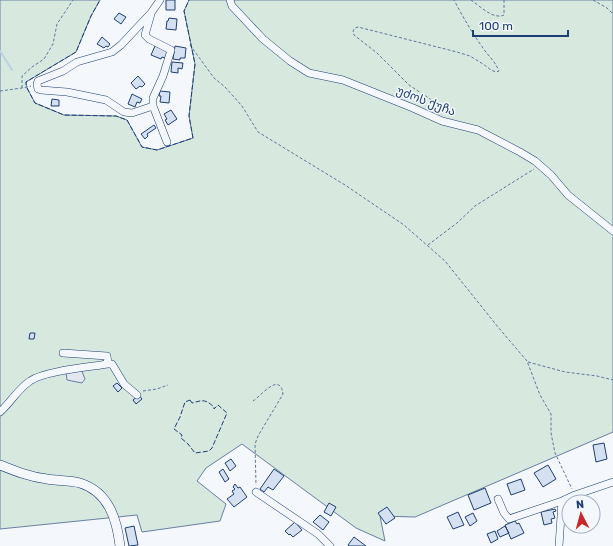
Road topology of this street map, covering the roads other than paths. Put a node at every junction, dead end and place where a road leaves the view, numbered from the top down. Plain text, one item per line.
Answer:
1 (160, 0) edge
2 (230, 0) edge
3 (151, 13) junction
4 (152, 106) junction
5 (167, 142) dead end
6 (613, 231) edge
7 (63, 353) dead end
8 (108, 364) junction
9 (135, 393) road end
10 (0, 412) edge
11 (0, 465) edge
12 (613, 482) edge
13 (256, 492) road end
14 (578, 494) edge
15 (498, 499) dead end
16 (561, 501) edge
17 (561, 516) edge
18 (120, 546) edge
19 (330, 546) edge
20 (559, 546) edge

1 - 3 street
2 - 6 street, უძოს ქუჩა
3 - 4 street
3 - 4 street
4 - 5 street
7 - 8 street
8 - 9 street
8 - 10 street
11 - 18 main road
12 - 14 street
13 - 19 street
15 - 16 street
17 - 20 street

